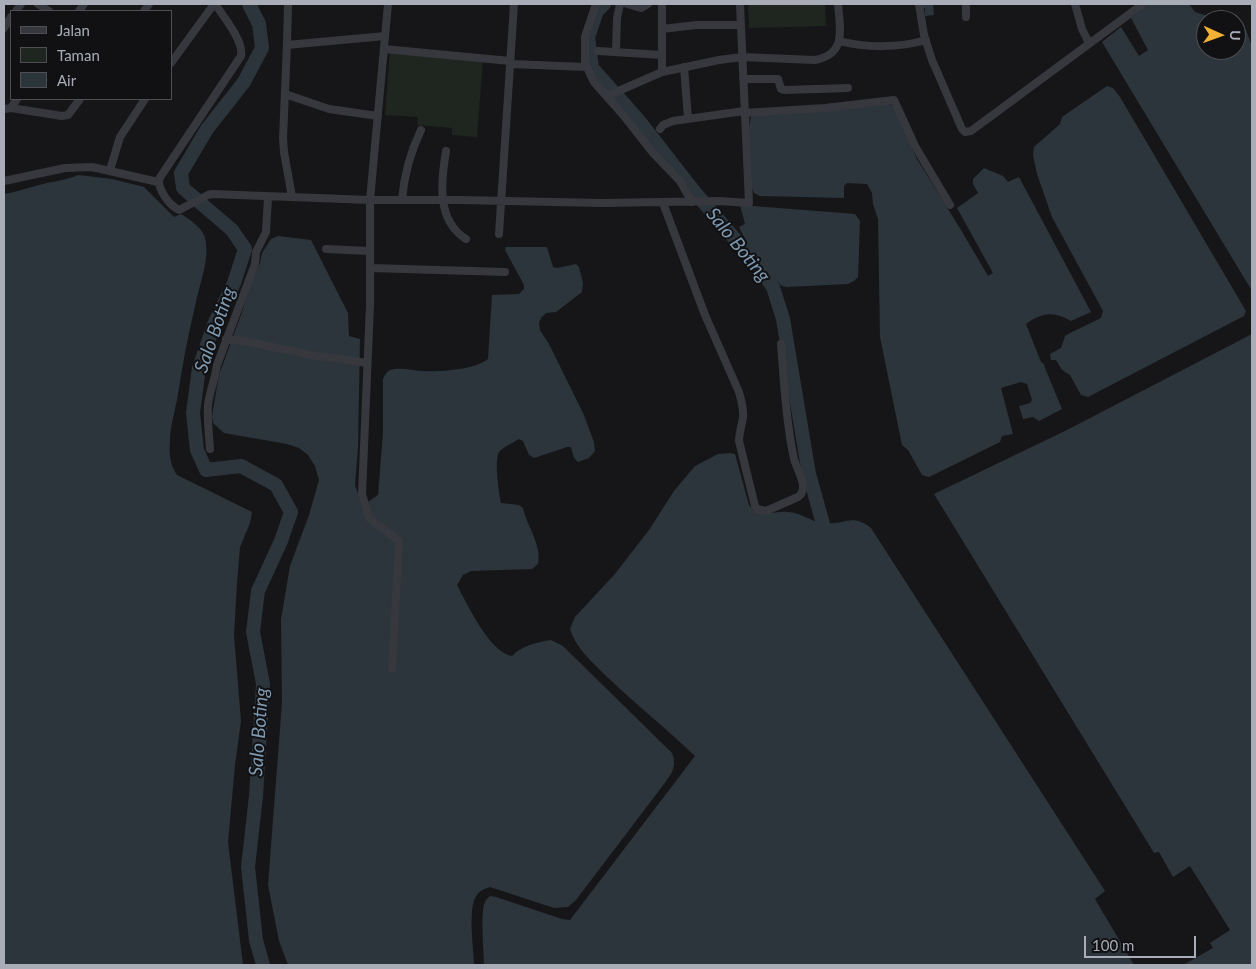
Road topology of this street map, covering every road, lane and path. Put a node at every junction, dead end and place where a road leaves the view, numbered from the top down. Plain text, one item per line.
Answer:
1 (215, 4) edge
2 (288, 4) edge
3 (388, 4) edge
4 (514, 4) edge
5 (596, 4) edge
6 (620, 4) edge
7 (627, 4) edge
8 (648, 4) edge
9 (662, 4) edge
10 (740, 4) edge
11 (838, 4) edge
12 (919, 4) edge
13 (966, 4) edge
14 (1075, 4) edge
15 (1143, 4) edge
16 (966, 17) dead end
17 (740, 25) junction
18 (662, 29) junction
19 (385, 36) junction
20 (839, 40) junction
21 (926, 40) junction
22 (1089, 43) junction
23 (287, 45) junction
24 (384, 49) junction
25 (598, 51) dead end
26 (616, 51) junction
27 (662, 55) junction
28 (742, 57) junction
29 (172, 62) edge
30 (510, 62) junction
31 (587, 67) junction
32 (684, 68) junction
33 (662, 72) junction
34 (743, 79) junction
35 (848, 88) dead end
36 (285, 94) junction
37 (609, 96) junction
38 (79, 100) edge
39 (144, 100) edge
40 (8, 109) edge
41 (744, 112) junction
42 (378, 116) junction
43 (688, 118) junction
44 (660, 129) dead end
45 (421, 130) dead end
46 (446, 151) dead end
47 (110, 170) junction
48 (4, 181) edge
49 (158, 182) junction
50 (268, 197) junction
51 (292, 197) junction
52 (370, 200) junction
53 (402, 200) junction
54 (442, 200) junction
55 (500, 201) junction
56 (693, 202) junction
57 (663, 203) junction
58 (950, 205) dead end
59 (499, 234) dead end
60 (466, 238) dead end
61 (326, 249) dead end
62 (370, 251) junction
63 (370, 268) junction
64 (505, 272) dead end
65 (226, 339) junction
66 (781, 344) dead end
67 (367, 363) junction
68 (210, 449) dead end
69 (392, 669) dead end

1 - 29 street
1 - 49 street
2 - 23 street
3 - 19 street
4 - 30 street
5 - 31 street
6 - 26 street
7 - 8 street
9 - 18 street
10 - 17 street
11 - 20 street
12 - 21 street
13 - 16 street
14 - 22 street
15 - 22 street
17 - 18 street
17 - 28 street
18 - 27 street
19 - 23 street
19 - 24 street
20 - 21 street
20 - 28 street
21 - 22 street
23 - 36 street
24 - 30 street
24 - 42 street
25 - 26 street
26 - 27 street
27 - 33 street
28 - 32 street
28 - 34 street
30 - 31 street
30 - 55 street
31 - 37 street
32 - 33 street
32 - 43 street
33 - 37 street
34 - 35 street
34 - 41 street
36 - 42 street
36 - 51 street
37 - 56 street
38 - 40 street
39 - 47 street
41 - 43 street
41 - 56 street
41 - 58 street
42 - 52 street
43 - 44 street
45 - 53 street
46 - 54 street
47 - 48 street
47 - 49 street
49 - 50 street
50 - 51 street
50 - 65 street
51 - 52 street
52 - 53 street
52 - 62 street
53 - 54 street
54 - 55 street
54 - 60 street
55 - 57 street
55 - 59 street
56 - 57 street
57 - 66 street
61 - 62 street
62 - 63 street
63 - 64 street
63 - 67 street
65 - 67 street
65 - 68 street
67 - 69 street

